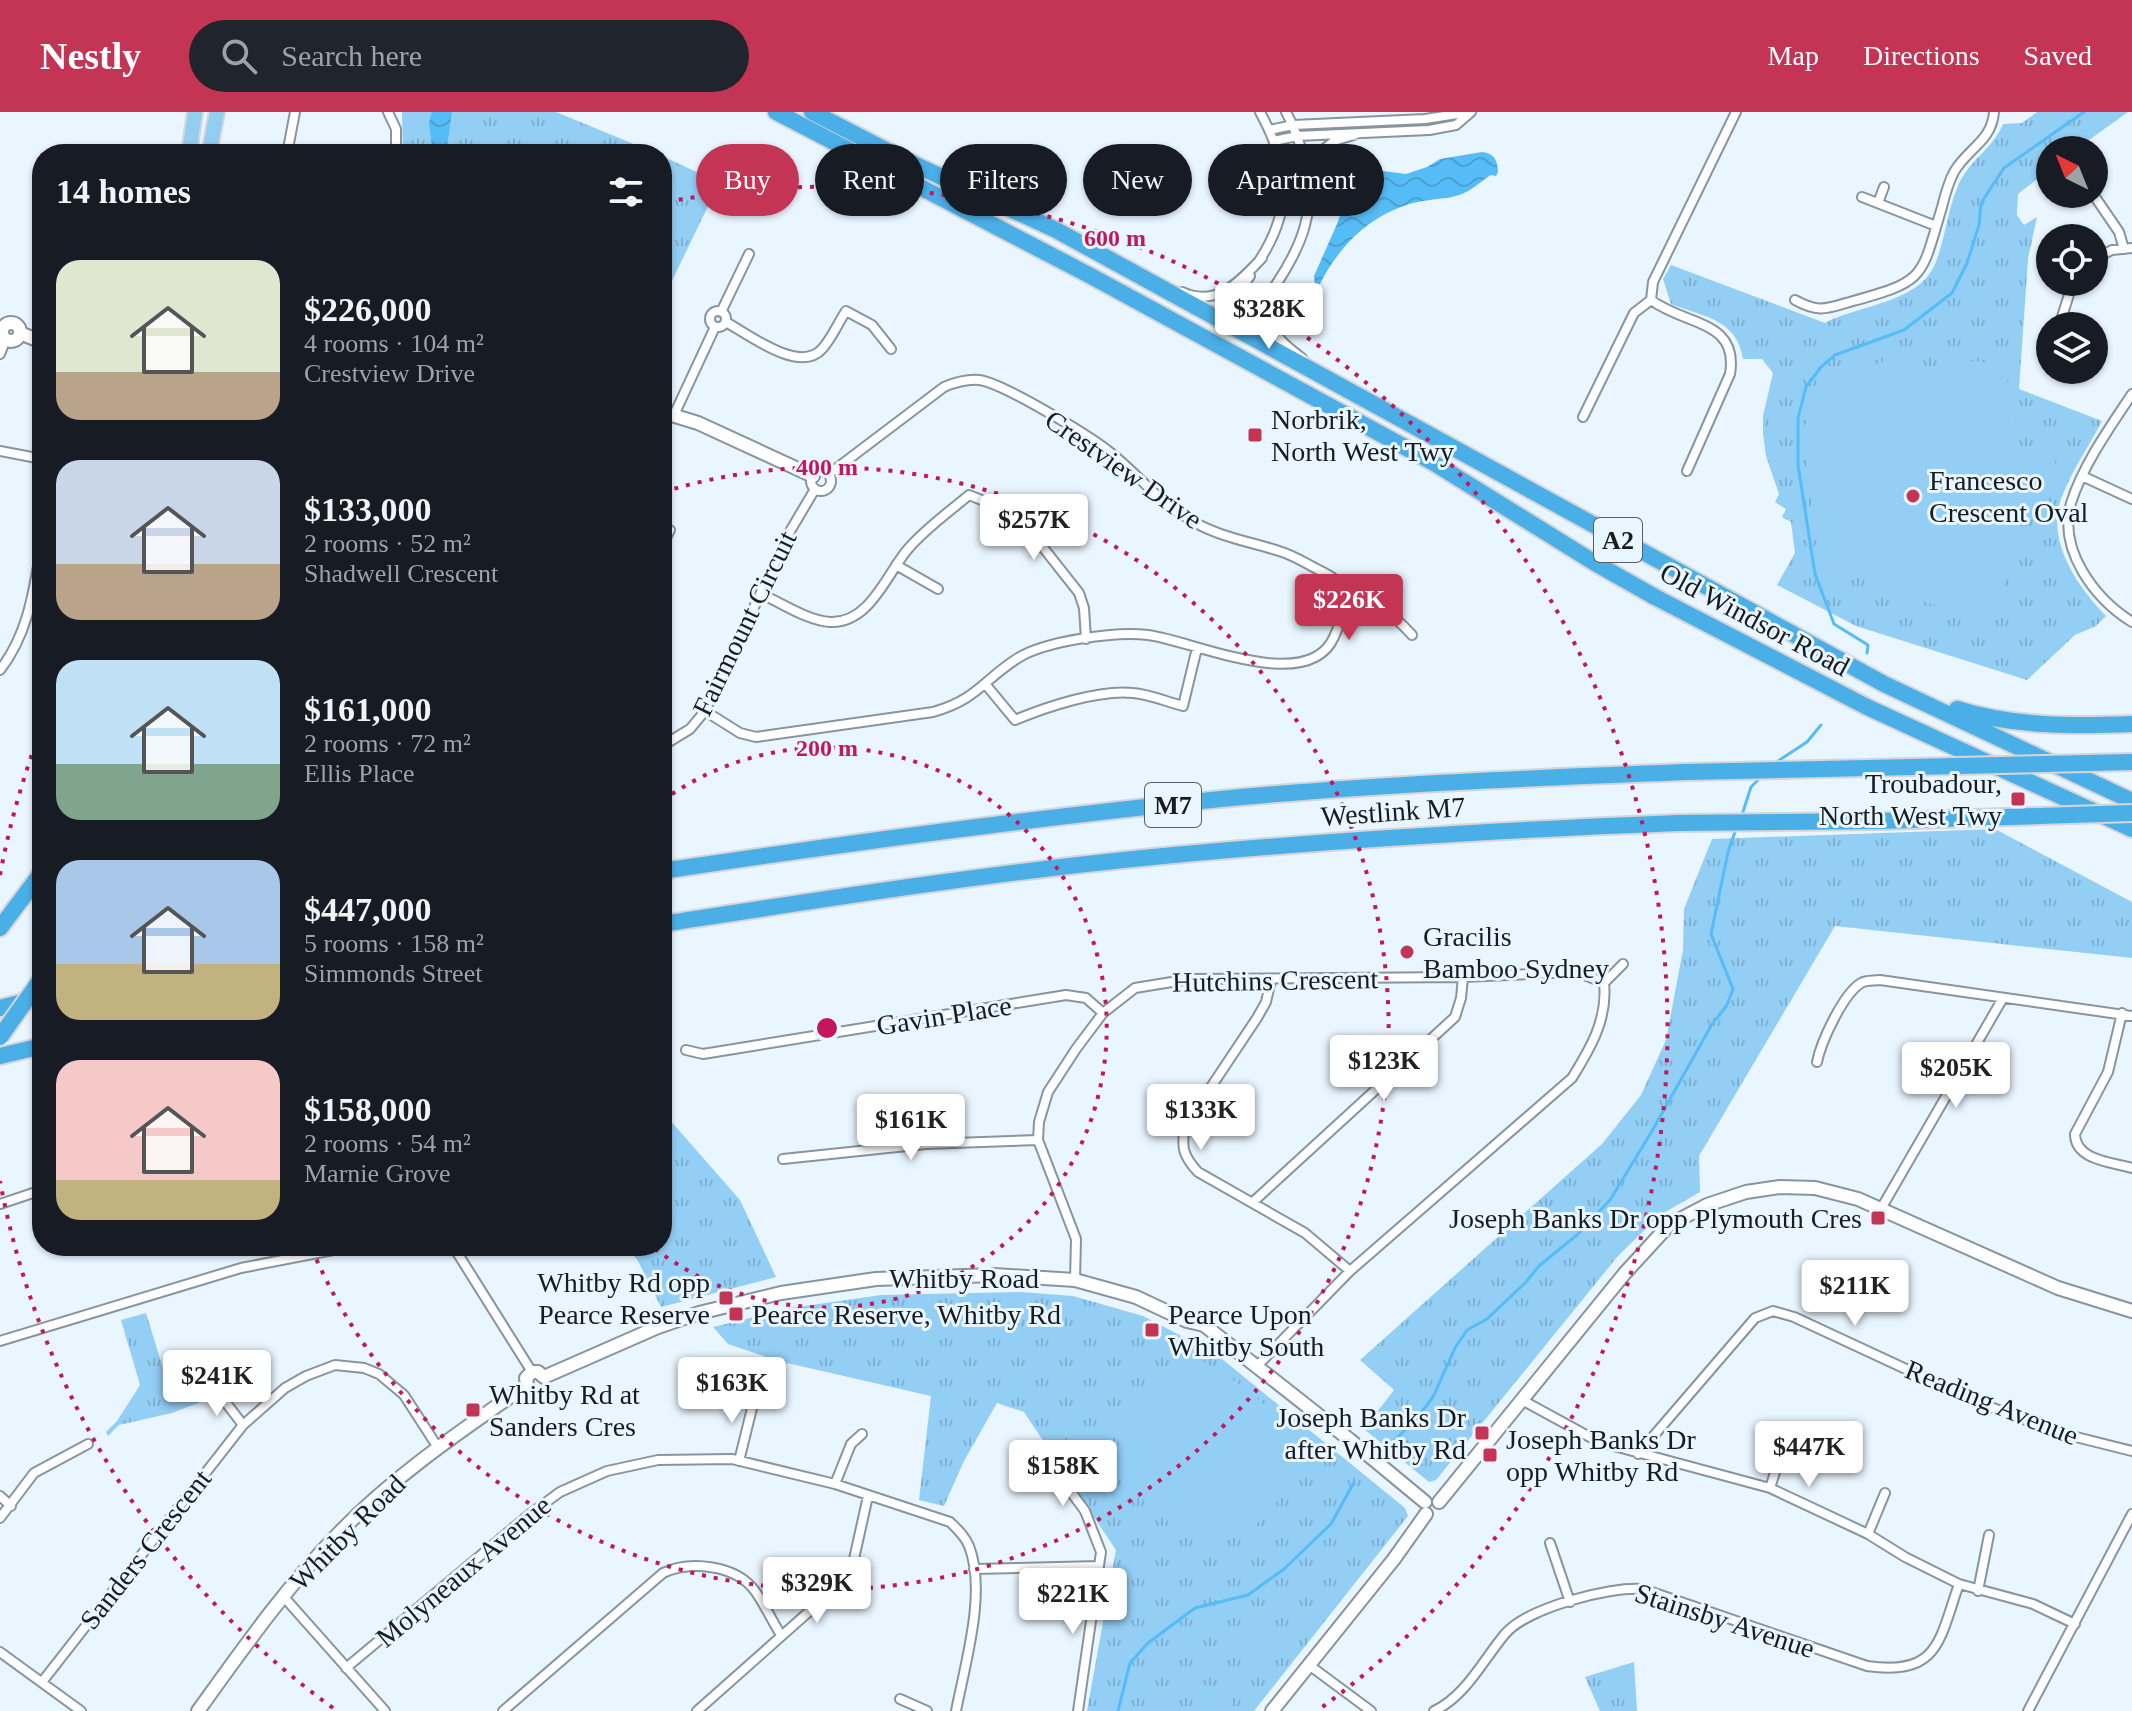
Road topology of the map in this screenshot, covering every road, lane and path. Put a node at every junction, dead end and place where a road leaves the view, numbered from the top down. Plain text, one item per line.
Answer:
1 (195, 112) edge
2 (217, 112) edge
3 (295, 112) edge
4 (388, 112) edge
5 (776, 112) edge
6 (812, 112) edge
7 (1260, 112) edge
8 (1286, 112) edge
9 (1470, 112) edge
10 (1736, 112) edge
11 (1994, 112) edge
12 (1392, 116) edge
13 (1293, 125) junction
14 (1269, 130) junction
15 (1360, 133) junction
16 (1297, 136) junction
17 (1274, 141) junction
18 (190, 144) edge
19 (211, 144) edge
20 (289, 144) edge
21 (396, 144) edge
22 (1299, 144) edge
23 (1330, 144) edge
24 (1884, 187) dead end
25 (1862, 197) dead end
26 (1878, 203) junction
27 (2103, 208) edge
28 (1306, 216) edge
29 (1936, 226) junction
30 (1056, 230) junction
31 (2128, 248) edge
32 (2108, 252) edge
33 (749, 254) dead end
34 (1262, 258) junction
35 (1284, 271) junction
36 (1651, 300) junction
37 (1795, 300) dead end
38 (721, 312) junction
39 (1219, 320) junction
40 (726, 322) junction
41 (715, 327) junction
42 (4, 329) edge
43 (1238, 331) junction
44 (32, 338) edge
45 (1207, 340) junction
46 (891, 349) dead end
47 (0, 354) edge
48 (1354, 394) junction
49 (2132, 394) edge
50 (672, 406) edge
51 (672, 414) edge
52 (1583, 417) dead end
53 (0, 451) edge
54 (32, 457) edge
55 (1687, 471) dead end
56 (829, 474) junction
57 (2082, 476) junction
58 (814, 482) junction
59 (2132, 499) edge
60 (896, 565) junction
61 (938, 589) dead end
62 (761, 594) junction
63 (32, 598) edge
64 (1347, 598) junction
65 (2132, 622) edge
66 (1412, 635) dead end
67 (1086, 639) junction
68 (1197, 648) junction
69 (0, 670) edge
70 (1884, 684) junction
71 (986, 685) junction
72 (705, 711) junction
73 (2132, 724) edge
74 (672, 740) edge
75 (2132, 762) edge
76 (2132, 801) edge
77 (2132, 813) edge
78 (2132, 829) edge
79 (672, 869) edge
80 (32, 885) edge
81 (672, 922) edge
82 (0, 928) edge
83 (1623, 964) dead end
84 (1463, 977) junction
85 (1271, 980) junction
86 (1604, 983) junction
87 (32, 992) edge
88 (2003, 998) junction
89 (32, 1000) edge
90 (0, 1008) edge
91 (1103, 1013) junction
92 (2127, 1014) edge
93 (0, 1037) edge
94 (32, 1048) edge
95 (686, 1050) dead end
96 (0, 1056) edge
97 (1817, 1062) dead end
98 (1038, 1140) junction
99 (783, 1159) dead end
100 (2132, 1168) edge
101 (32, 1193) edge
102 (1253, 1202) junction
103 (0, 1204) edge
104 (1882, 1207) junction
105 (303, 1256) edge
106 (460, 1256) edge
107 (1350, 1271) junction
108 (1075, 1280) junction
109 (2132, 1311) edge
110 (0, 1341) edge
111 (1257, 1366) junction
112 (538, 1374) junction
113 (217, 1391) dead end
114 (755, 1396) dead end
115 (1522, 1400) junction
116 (243, 1425) junction
117 (862, 1434) dead end
118 (88, 1444) dead end
119 (1784, 1444) dead end
120 (437, 1446) junction
121 (1032, 1451) dead end
122 (2132, 1451) edge
123 (1638, 1454) junction
124 (739, 1461) junction
125 (835, 1484) junction
126 (1770, 1488) junction
127 (1885, 1493) dead end
128 (0, 1496) edge
129 (868, 1496) junction
130 (11, 1506) junction
131 (1426, 1508) junction
132 (2132, 1514) edge
133 (0, 1518) edge
134 (1868, 1534) junction
135 (1989, 1535) dead end
136 (1550, 1543) dead end
137 (1099, 1566) junction
138 (974, 1569) junction
139 (1959, 1584) junction
140 (1978, 1591) junction
141 (283, 1596) junction
142 (1570, 1602) junction
143 (2075, 1624) junction
144 (781, 1635) junction
145 (0, 1652) edge
146 (1309, 1665) junction
147 (346, 1668) junction
148 (42, 1682) junction
149 (900, 1699) dead end
150 (2032, 1710) edge
151 (81, 1711) edge
152 (199, 1711) edge
153 (385, 1711) edge
154 (503, 1711) edge
155 (697, 1711) edge
156 (927, 1711) edge
157 (956, 1711) edge
158 (1078, 1711) edge
159 (1272, 1711) edge
160 (1371, 1711) edge
161 (1434, 1711) edge

1 - 18 main road
2 - 19 main road
3 - 20 street
4 - 21 street
5 - 45 highway, Old Windsor Road / A2
6 - 30 highway, Old Windsor Road / A2
7 - 14 street
8 - 13 street
9 - 12 street
9 - 15 street
10 - 36 street
11 - 29 street
12 - 13 street
13 - 14 street
13 - 16 street
14 - 17 street
15 - 16 street
15 - 23 street
16 - 17 street
16 - 22 street
17 - 34 street
24 - 26 street
25 - 26 street
26 - 29 street
27 - 31 street
28 - 35 street
29 - 37 street
30 - 34 street
30 - 39 highway, Old Windsor Road / A2
31 - 32 street
33 - 38 street
34 - 39 street
35 - 43 street
35 - 48 street
36 - 52 street
36 - 55 street
38 - 40 street
38 - 41 street
39 - 43 highway, Old Windsor Road / A2
39 - 45 highway
40 - 41 street
40 - 46 street
41 - 50 street
42 - 44 street
42 - 47 street
43 - 45 highway
43 - 48 highway, Old Windsor Road / A2
45 - 78 highway, Old Windsor Road / A2
48 - 70 highway, Old Windsor Road / A2
49 - 57 street
51 - 58 street
53 - 54 street
56 - 58 street
56 - 58 street
56 - 64 street, Crestview Drive
57 - 59 street
57 - 65 street
58 - 62 street, Fairmount Circuit
60 - 61 street
60 - 62 street
60 - 67 street
62 - 72 street, Fairmount Circuit
63 - 69 street
64 - 66 street
64 - 68 street
67 - 68 street
67 - 71 street
68 - 71 street
70 - 73 highway
70 - 76 highway, Old Windsor Road
71 - 72 street
72 - 74 street, Fairmount Circuit
75 - 79 highway, Westlink M7 / M7, bridge
77 - 81 highway, Westlink M7 / M7, bridge
80 - 82 highway
83 - 86 street
84 - 85 street, Hutchins Crescent
84 - 86 street, Hutchins Crescent
84 - 102 street
85 - 91 street, Hutchins Crescent
85 - 102 street
86 - 107 street
87 - 93 highway, bridge
88 - 92 street
88 - 97 street
88 - 104 street
89 - 90 highway
91 - 95 street, Gavin Place
91 - 98 street, Hutchins Crescent
92 - 100 street
94 - 96 highway
98 - 99 street
98 - 108 street
101 - 103 street
102 - 107 street
104 - 109 street
104 - 115 street
105 - 110 street
106 - 112 street
107 - 111 street
108 - 111 street, Whitby Road
108 - 112 street, Whitby Road
111 - 131 street, Whitby Road
112 - 120 street, Whitby Road
113 - 116 street
114 - 124 street
115 - 123 street
115 - 131 street
116 - 120 street, Sanders Crescent
116 - 148 street, Sanders Crescent
117 - 125 street
118 - 130 street
119 - 126 street
120 - 141 street, Whitby Road
121 - 137 street
122 - 123 street, Reading Avenue
123 - 126 street
124 - 125 street, Molyneaux Avenue
124 - 147 street, Molyneaux Avenue
125 - 129 street, Molyneaux Avenue
126 - 134 street
127 - 134 street
128 - 130 street
129 - 138 street, Molyneaux Avenue
129 - 144 street
130 - 133 street
131 - 146 street
132 - 143 street
134 - 139 street
135 - 140 street
136 - 142 street
137 - 138 street
137 - 158 street
138 - 157 street, Molyneaux Avenue
139 - 140 street
139 - 142 street, Stainsby Avenue
140 - 143 street
141 - 147 street
141 - 152 street, Whitby Road
142 - 161 street, Stainsby Avenue
143 - 150 street
144 - 154 street
144 - 155 street
145 - 148 street
146 - 159 street
146 - 160 street
147 - 153 street
148 - 151 street
149 - 156 street

